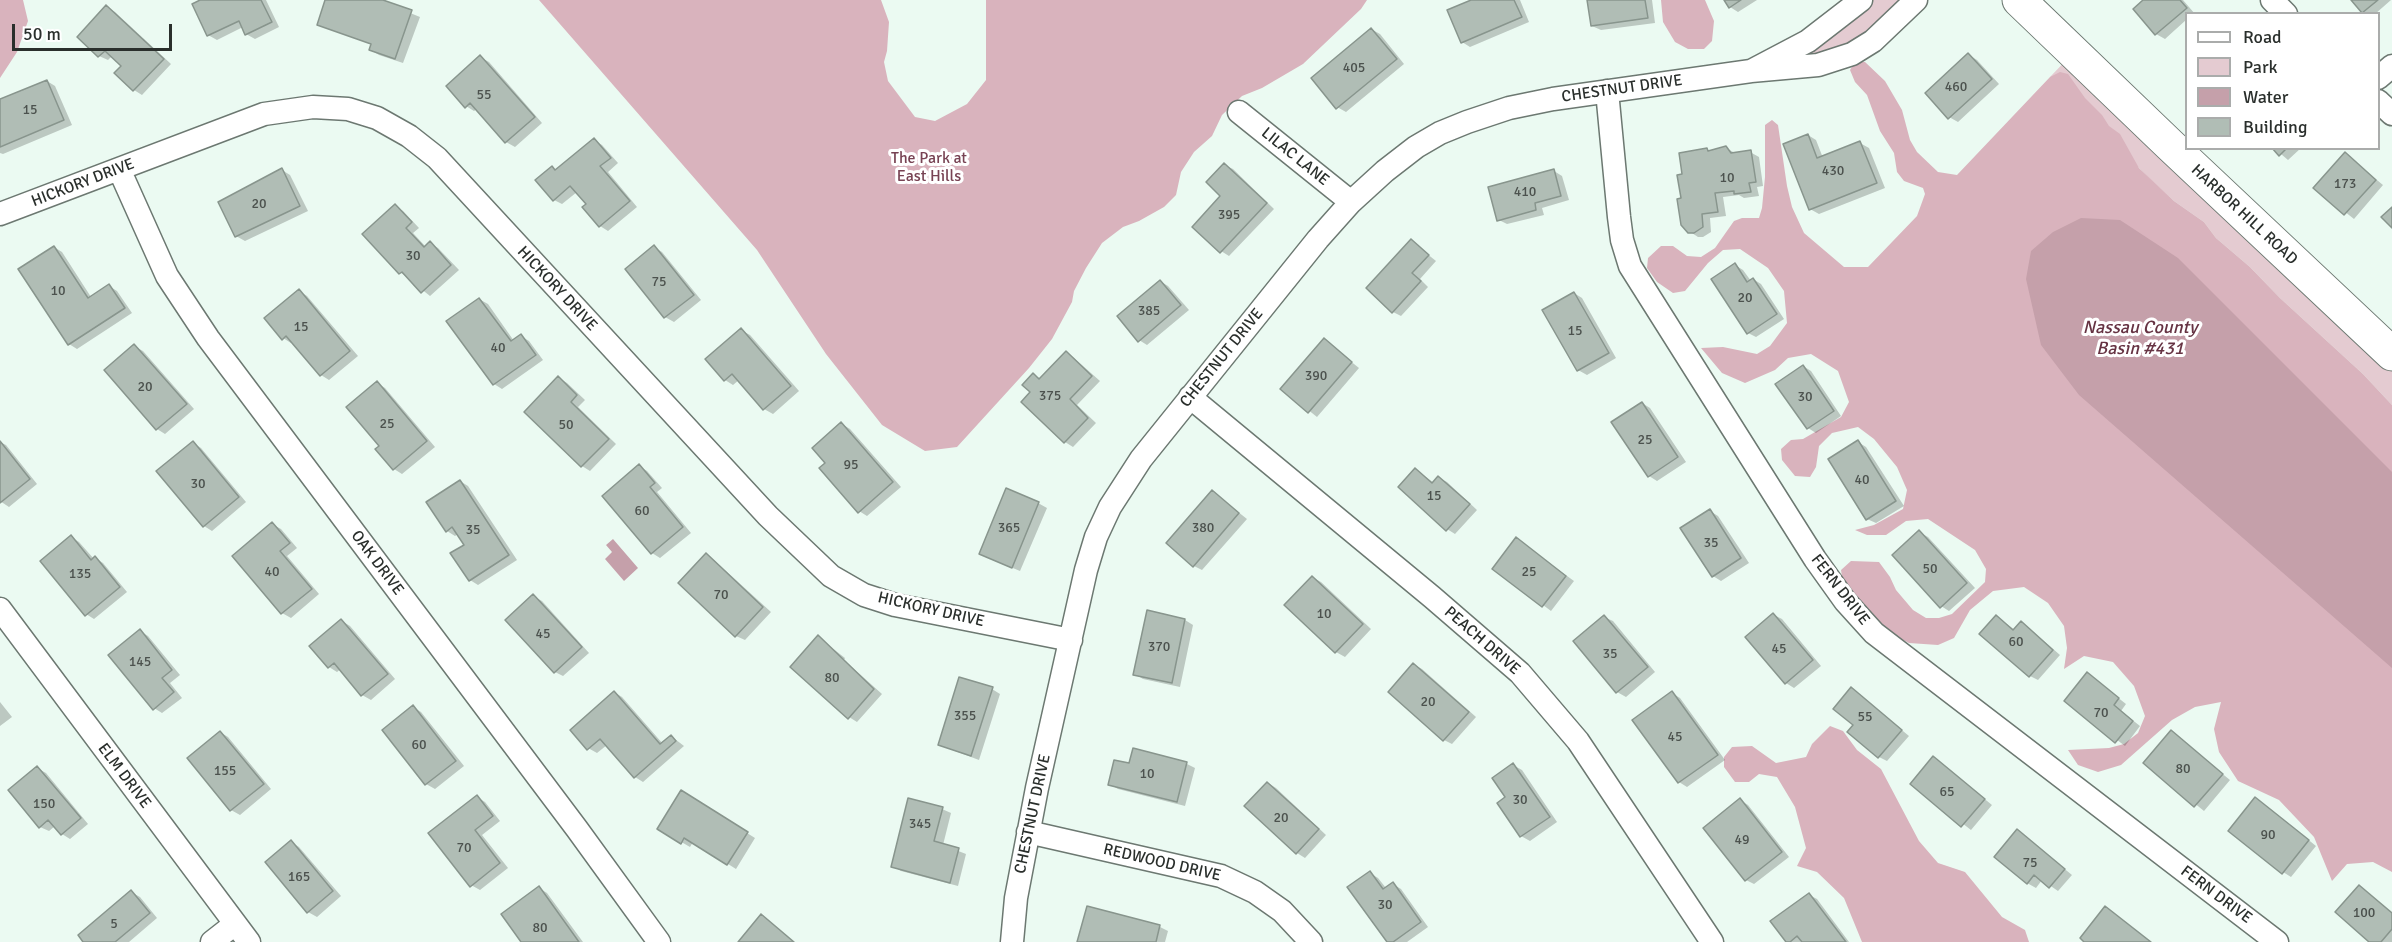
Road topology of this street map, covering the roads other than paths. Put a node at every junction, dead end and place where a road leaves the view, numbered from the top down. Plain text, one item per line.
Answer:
1 (1861, 0) edge
2 (1916, 0) edge
3 (2019, 0) edge
4 (2272, 0) edge
5 (2284, 12) edge
6 (2392, 66) edge
7 (1751, 71) junction
8 (2380, 77) edge
9 (1607, 91) junction
10 (2380, 102) edge
11 (1239, 112) dead end
12 (2392, 114) edge
13 (119, 169) junction
14 (1351, 202) junction
15 (0, 214) edge
16 (2392, 354) edge
17 (1190, 398) junction
18 (0, 609) edge
19 (1071, 640) junction
20 (1028, 832) junction
21 (235, 924) junction
22 (212, 942) edge
23 (249, 942) edge
24 (659, 942) edge
25 (1012, 942) edge
26 (1311, 942) edge
27 (1712, 942) edge
28 (2277, 942) edge

1 - 7 street, CHESTNUT DRIVE
2 - 7 street, CHESTNUT DRIVE
3 - 16 street, HARBOR HILL ROAD
4 - 5 street
6 - 8 street
7 - 9 street, CHESTNUT DRIVE
9 - 14 street, CHESTNUT DRIVE
9 - 28 street, FERN DRIVE
10 - 12 street
11 - 14 street, LILAC LANE
13 - 15 street, HICKORY DRIVE
13 - 19 street, HICKORY DRIVE
13 - 24 street, OAK DRIVE
14 - 17 street, CHESTNUT DRIVE
17 - 19 street, CHESTNUT DRIVE
17 - 27 street, PEACH DRIVE
18 - 21 street, ELM DRIVE
19 - 20 street, CHESTNUT DRIVE
20 - 25 street, CHESTNUT DRIVE
20 - 26 street, REDWOOD DRIVE
21 - 22 street
21 - 23 street, ELM DRIVE

